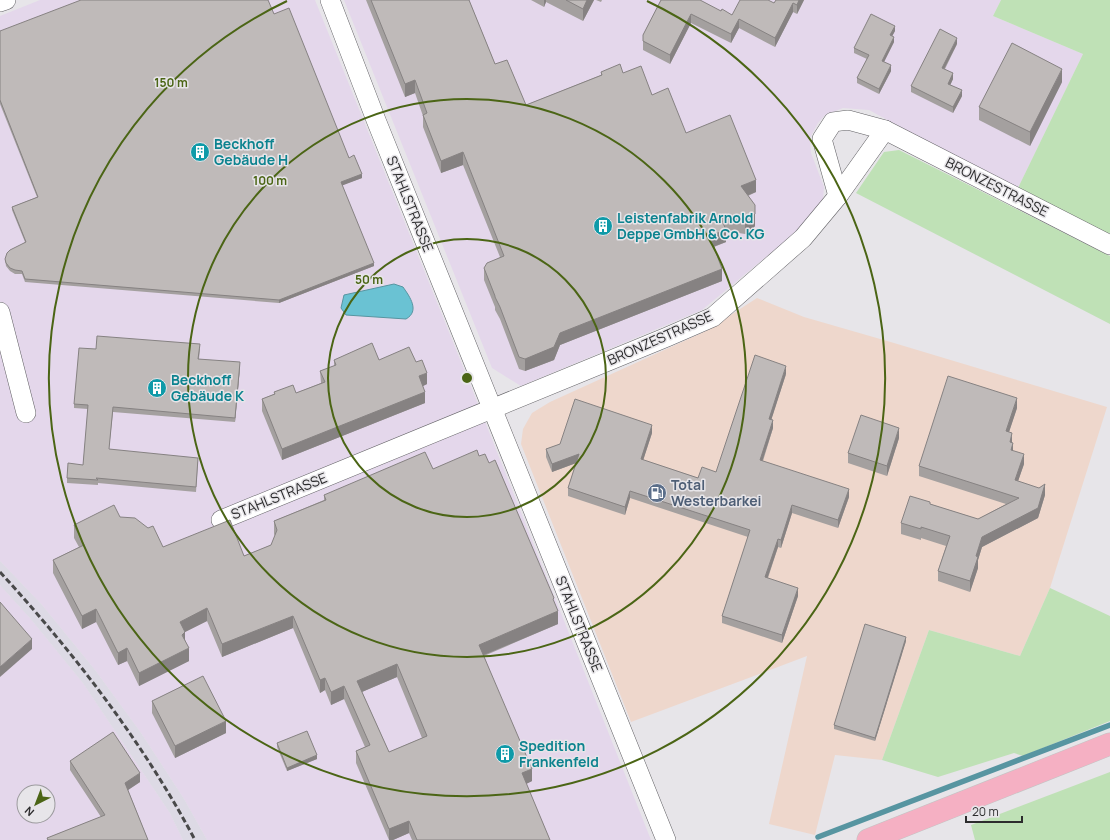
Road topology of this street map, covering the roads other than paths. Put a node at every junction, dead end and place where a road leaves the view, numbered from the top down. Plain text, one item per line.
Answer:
1 (6, 0) edge
2 (330, 0) edge
3 (0, 2) edge
4 (885, 130) junction
5 (838, 196) junction
6 (1110, 245) edge
7 (0, 312) edge
8 (492, 408) junction
9 (26, 413) dead end
10 (221, 520) dead end
11 (1110, 744) edge
12 (666, 840) edge
13 (868, 840) edge

1 - 3 street
2 - 8 street, STAHLSTRASSE
4 - 5 street, BRONZESTRASSE
4 - 5 street, BRONZESTRASSE
4 - 6 street, BRONZESTRASSE
5 - 8 street, BRONZESTRASSE
7 - 9 street
8 - 10 street, STAHLSTRASSE
8 - 12 street, STAHLSTRASSE
11 - 13 main road

